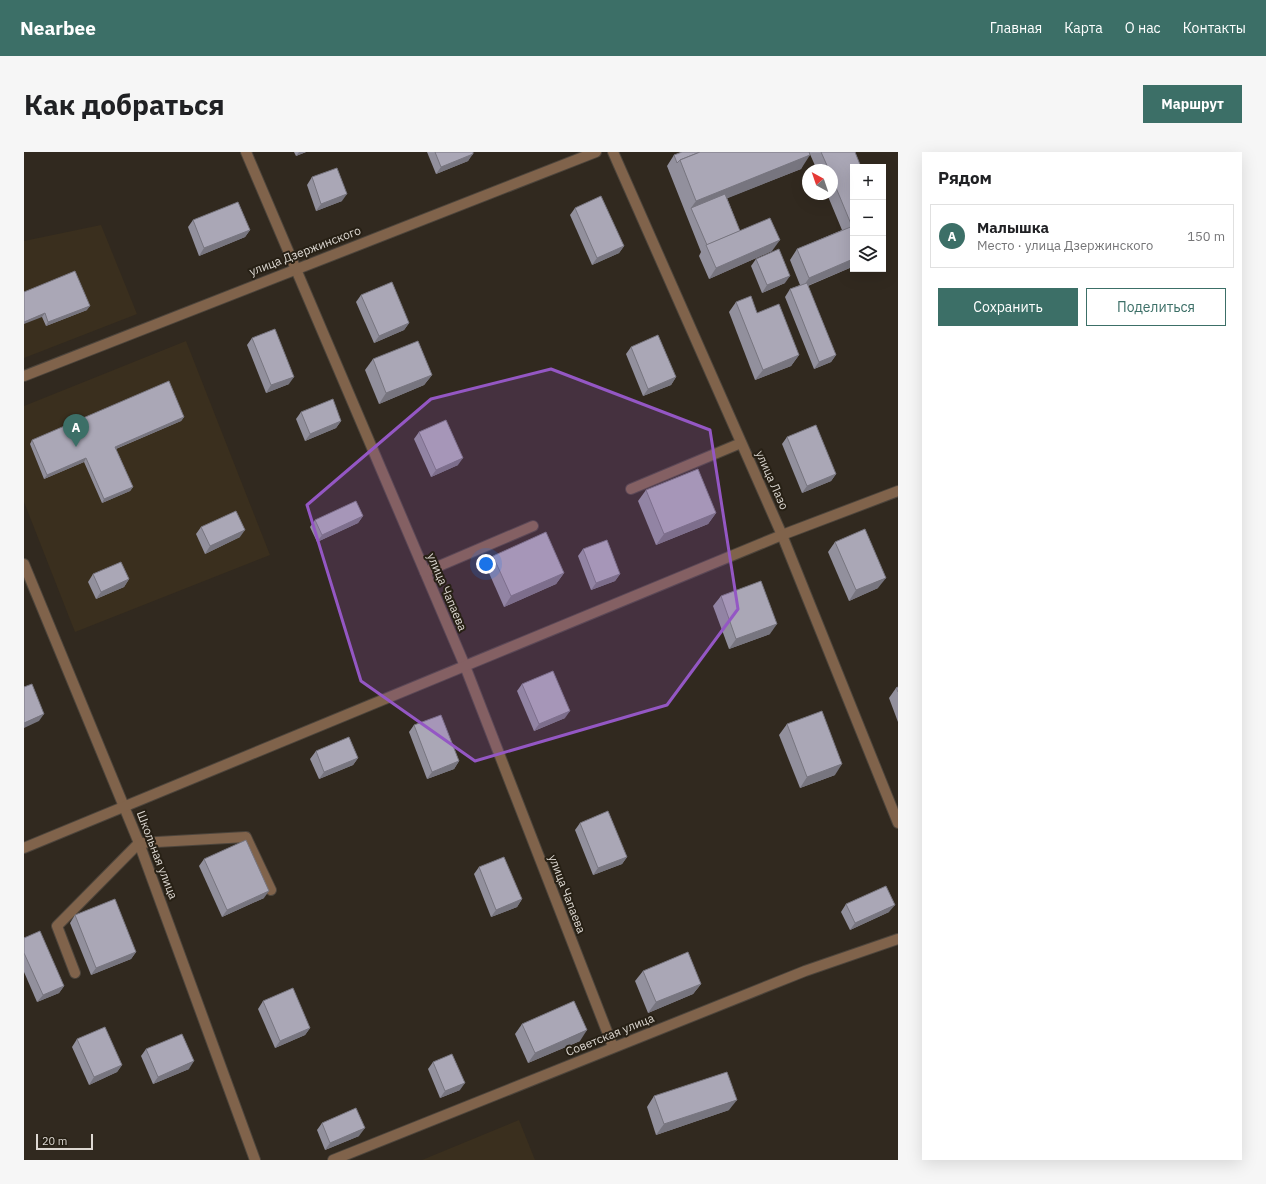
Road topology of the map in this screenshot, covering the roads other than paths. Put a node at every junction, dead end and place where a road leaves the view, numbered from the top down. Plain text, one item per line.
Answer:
1 (246, 152) edge
2 (596, 152) edge
3 (613, 152) edge
4 (296, 269) junction
5 (24, 376) edge
6 (742, 443) junction
7 (632, 489) dead end
8 (898, 491) edge
9 (533, 526) dead end
10 (782, 535) junction
11 (24, 564) edge
12 (425, 572) junction
13 (465, 666) junction
14 (125, 806) junction
15 (898, 823) edge
16 (139, 843) junction
17 (24, 848) edge
18 (271, 890) dead end
19 (898, 939) edge
20 (75, 973) dead end
21 (613, 1047) junction
22 (255, 1160) edge
23 (333, 1160) edge

1 - 4 street, улица Чапаева
2 - 4 street, улица Дзержинского
3 - 6 street, улица Лазо
4 - 5 street, улица Дзержинского
4 - 12 street, улица Чапаева
6 - 7 street
6 - 10 street, улица Лазо
8 - 10 street
9 - 12 street
10 - 13 street
10 - 15 street, улица Лазо
11 - 14 street, Школьная улица
12 - 13 street, улица Чапаева
13 - 14 street
13 - 21 street, улица Чапаева
14 - 16 street, Школьная улица
14 - 17 street
16 - 18 street
16 - 20 street
16 - 22 street, Школьная улица
19 - 21 street, Советская улица
21 - 23 street, Советская улица

